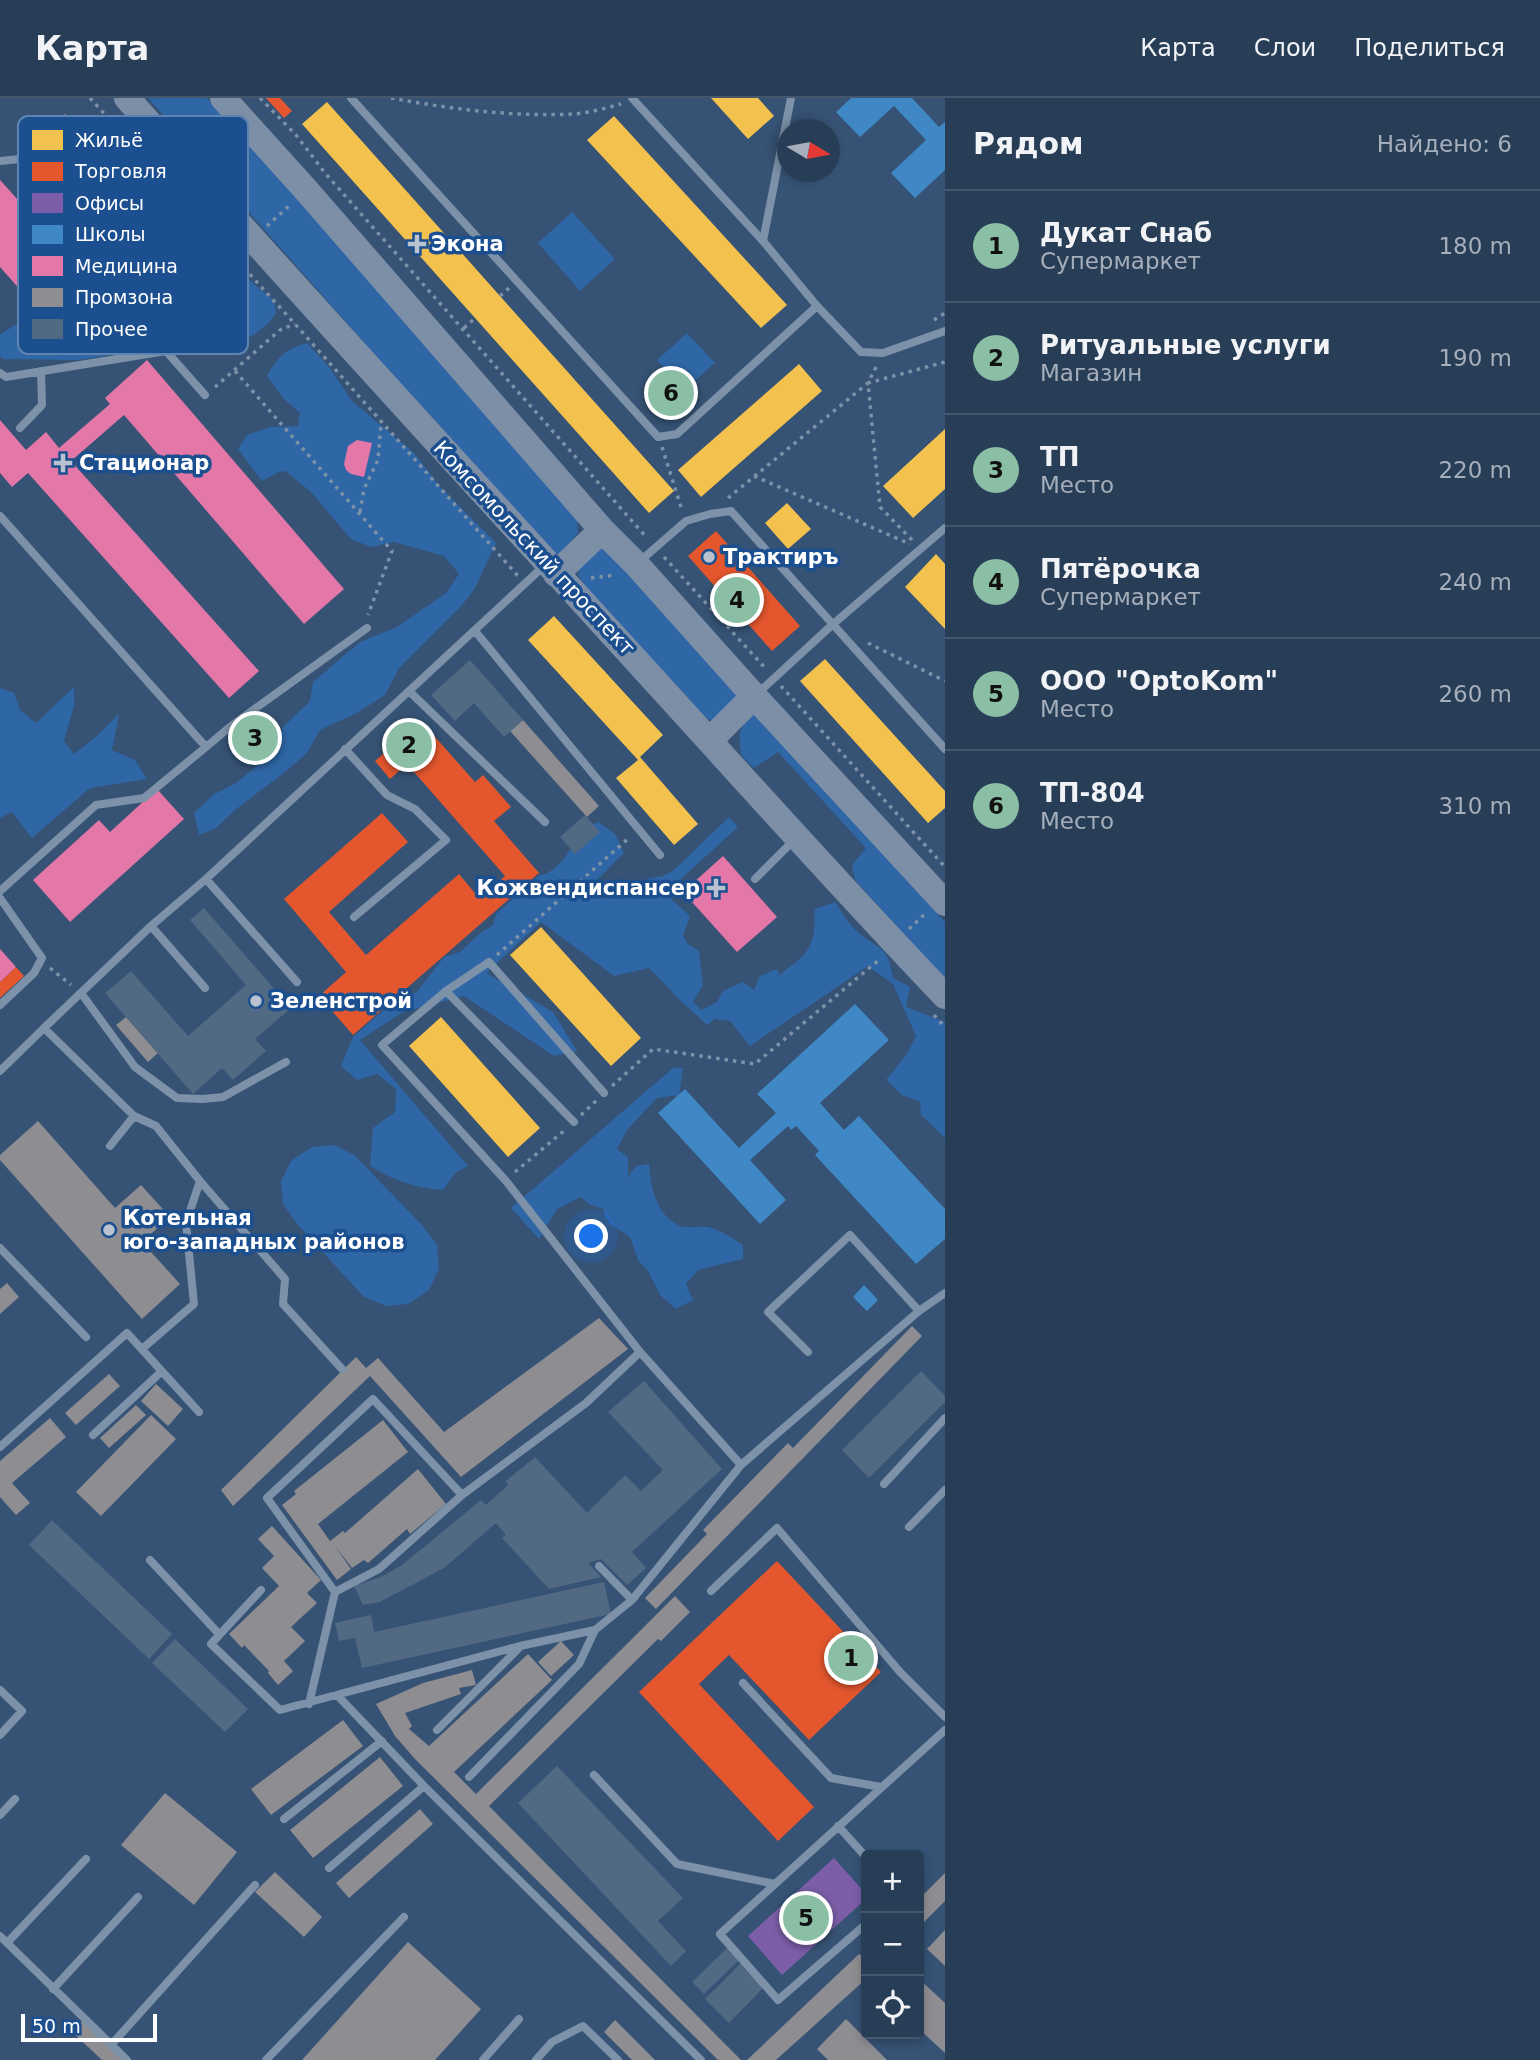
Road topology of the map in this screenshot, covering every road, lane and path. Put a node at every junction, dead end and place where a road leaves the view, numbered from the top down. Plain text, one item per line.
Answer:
1 (127, 98) edge
2 (223, 98) edge
3 (260, 98) edge
4 (351, 98) edge
5 (391, 98) edge
6 (791, 98) edge
7 (633, 100) edge
8 (143, 116) edge
9 (239, 116) edge
10 (248, 126) edge
11 (18, 159) edge
12 (0, 161) edge
13 (306, 190) junction
14 (248, 234) edge
15 (252, 239) junction
16 (763, 241) junction
17 (817, 306) junction
18 (945, 313) edge
19 (475, 318) dead end
20 (295, 324) dead end
21 (925, 326) dead end
22 (464, 328) junction
23 (945, 331) edge
24 (883, 353) junction
25 (147, 354) edge
26 (169, 354) edge
27 (945, 362) edge
28 (41, 371) junction
29 (235, 371) junction
30 (0, 373) edge
31 (868, 383) junction
32 (205, 395) joint
33 (381, 421) dead end
34 (20, 428) dead end
35 (658, 437) junction
36 (754, 476) junction
37 (359, 512) junction
38 (710, 513) junction
39 (0, 516) edge
40 (686, 521) junction
41 (945, 528) edge
42 (602, 530) junction
43 (673, 549) dead end
44 (921, 549) junction
45 (650, 560) junction
46 (557, 574) junction
47 (832, 625) junction
48 (367, 628) joint
49 (475, 631) junction
50 (774, 678) junction
51 (945, 681) edge
52 (409, 691) junction
53 (754, 696) junction
54 (710, 740) junction
55 (206, 747) junction
56 (345, 749) junction
57 (945, 749) edge
58 (545, 822) dead end
59 (640, 829) junction
60 (796, 838) junction
61 (660, 855) dead end
62 (945, 867) edge
63 (206, 879) junction
64 (755, 879) dead end
65 (0, 891) edge
66 (0, 898) edge
67 (943, 901) edge
68 (354, 917) dead end
69 (151, 926) junction
70 (894, 943) junction
71 (42, 958) junction
72 (489, 962) junction
73 (298, 982) dead end
74 (205, 988) dead end
75 (446, 991) junction
76 (81, 993) junction
77 (945, 996) edge
78 (0, 1005) edge
79 (44, 1028) junction
80 (286, 1062) dead end
81 (0, 1071) edge
82 (604, 1093) junction
83 (134, 1116) junction
84 (574, 1122) junction
85 (110, 1146) dead end
86 (200, 1181) junction
87 (506, 1181) junction
88 (0, 1248) edge
89 (945, 1293) edge
90 (919, 1311) junction
91 (86, 1337) dead end
92 (142, 1349) junction
93 (640, 1352) junction
94 (808, 1352) dead end
95 (342, 1369) dead end
96 (161, 1372) junction
97 (199, 1412) dead end
98 (945, 1418) edge
99 (93, 1435) dead end
100 (0, 1447) edge
101 (741, 1465) junction
102 (884, 1484) dead end
103 (945, 1490) edge
104 (462, 1495) junction
105 (909, 1527) dead end
106 (150, 1560) dead end
107 (599, 1566) dead end
108 (261, 1590) dead end
109 (711, 1591) dead end
110 (335, 1592) junction
111 (632, 1600) junction
112 (595, 1630) junction
113 (219, 1634) junction
114 (520, 1646) junction
115 (743, 1683) dead end
116 (0, 1690) edge
117 (337, 1695) junction
118 (309, 1704) junction
119 (945, 1717) edge
120 (437, 1730) dead end
121 (945, 1730) edge
122 (0, 1735) edge
123 (382, 1741) junction
124 (594, 1775) dead end
125 (469, 1777) dead end
126 (424, 1786) junction
127 (881, 1787) junction
128 (15, 1799) dead end
129 (0, 1815) edge
130 (284, 1819) dead end
131 (838, 1826) junction
132 (861, 1851) edge
133 (86, 1859) dead end
134 (329, 1868) dead end
135 (775, 1884) junction
136 (255, 1885) dead end
137 (138, 1897) dead end
138 (404, 1917) dead end
139 (861, 1928) edge
140 (3, 1940) edge
141 (53, 1989) junction
142 (519, 2019) dead end
143 (111, 2045) junction
144 (127, 2060) edge
145 (266, 2060) edge
146 (483, 2060) edge
147 (536, 2060) edge
148 (618, 2060) edge
149 (701, 2060) edge

1 - 8 main road, Комсомольский проспект
2 - 9 main road
3 - 22 path
4 - 35 lane
5 - 7 path
6 - 16 lane
7 - 16 lane
10 - 13 main road
11 - 12 lane
13 - 15 path
13 - 42 main road
14 - 15 main road, Комсомольский проспект
15 - 46 main road, Комсомольский проспект
16 - 17 lane
17 - 24 lane
17 - 35 lane
18 - 21 path
19 - 22 path
20 - 29 path
22 - 45 path
23 - 24 lane
24 - 31 path
25 - 28 lane
26 - 32 lane
27 - 31 path
28 - 30 lane
28 - 34 lane
29 - 32 path
29 - 37 path
31 - 36 path
31 - 44 path
33 - 37 path
35 - 40 path
36 - 38 path
36 - 44 path
37 - 48 path
38 - 40 lane
38 - 47 lane
39 - 55 lane
40 - 45 lane
41 - 44 lane
42 - 45 main road
42 - 46 main road
43 - 45 path
44 - 47 lane
45 - 46 path
45 - 50 path
45 - 53 main road
46 - 49 lane
46 - 54 main road, Комсомольский проспект
47 - 50 lane
47 - 51 path
47 - 57 lane
48 - 55 lane
49 - 52 lane
49 - 59 lane
50 - 53 lane
50 - 62 path
52 - 56 lane
52 - 58 lane
53 - 54 main road
53 - 67 main road
54 - 60 main road, Комсомольский проспект
55 - 65 lane
56 - 63 lane
56 - 68 lane
59 - 61 lane
59 - 72 path
60 - 64 lane
60 - 70 main road, Комсомольский проспект
63 - 69 lane
63 - 73 lane
66 - 71 lane
67 - 70 path
69 - 74 lane
69 - 76 lane
70 - 77 main road, Комсомольский проспект
70 - 82 path
71 - 76 path
71 - 78 lane
72 - 75 lane
72 - 82 lane
75 - 84 lane
75 - 87 lane
76 - 79 lane
76 - 80 lane
79 - 81 lane
79 - 83 lane
82 - 84 path
83 - 85 lane
83 - 86 lane
84 - 87 path
86 - 92 lane
86 - 95 lane
87 - 93 lane
88 - 91 lane
89 - 90 lane
90 - 94 lane
90 - 101 lane
92 - 96 lane
92 - 100 lane
93 - 101 lane
93 - 104 lane
96 - 97 lane
96 - 99 lane
98 - 102 lane
101 - 111 lane
103 - 105 lane
104 - 110 lane
104 - 110 lane
106 - 113 lane
107 - 111 lane
108 - 113 lane
109 - 119 lane
110 - 118 lane
111 - 112 lane
112 - 114 lane
112 - 125 lane
113 - 118 lane
114 - 117 lane
114 - 120 lane
115 - 127 lane
116 - 122 lane
117 - 118 lane
117 - 123 lane
121 - 127 lane
123 - 126 lane
123 - 130 lane
124 - 135 lane
126 - 134 lane
126 - 149 lane
127 - 131 lane
128 - 129 lane
131 - 132 lane
131 - 135 lane
133 - 140 lane
135 - 139 lane
136 - 143 lane
137 - 141 lane
138 - 145 lane
140 - 141 lane
141 - 143 lane
142 - 146 lane
143 - 144 lane
147 - 148 lane

